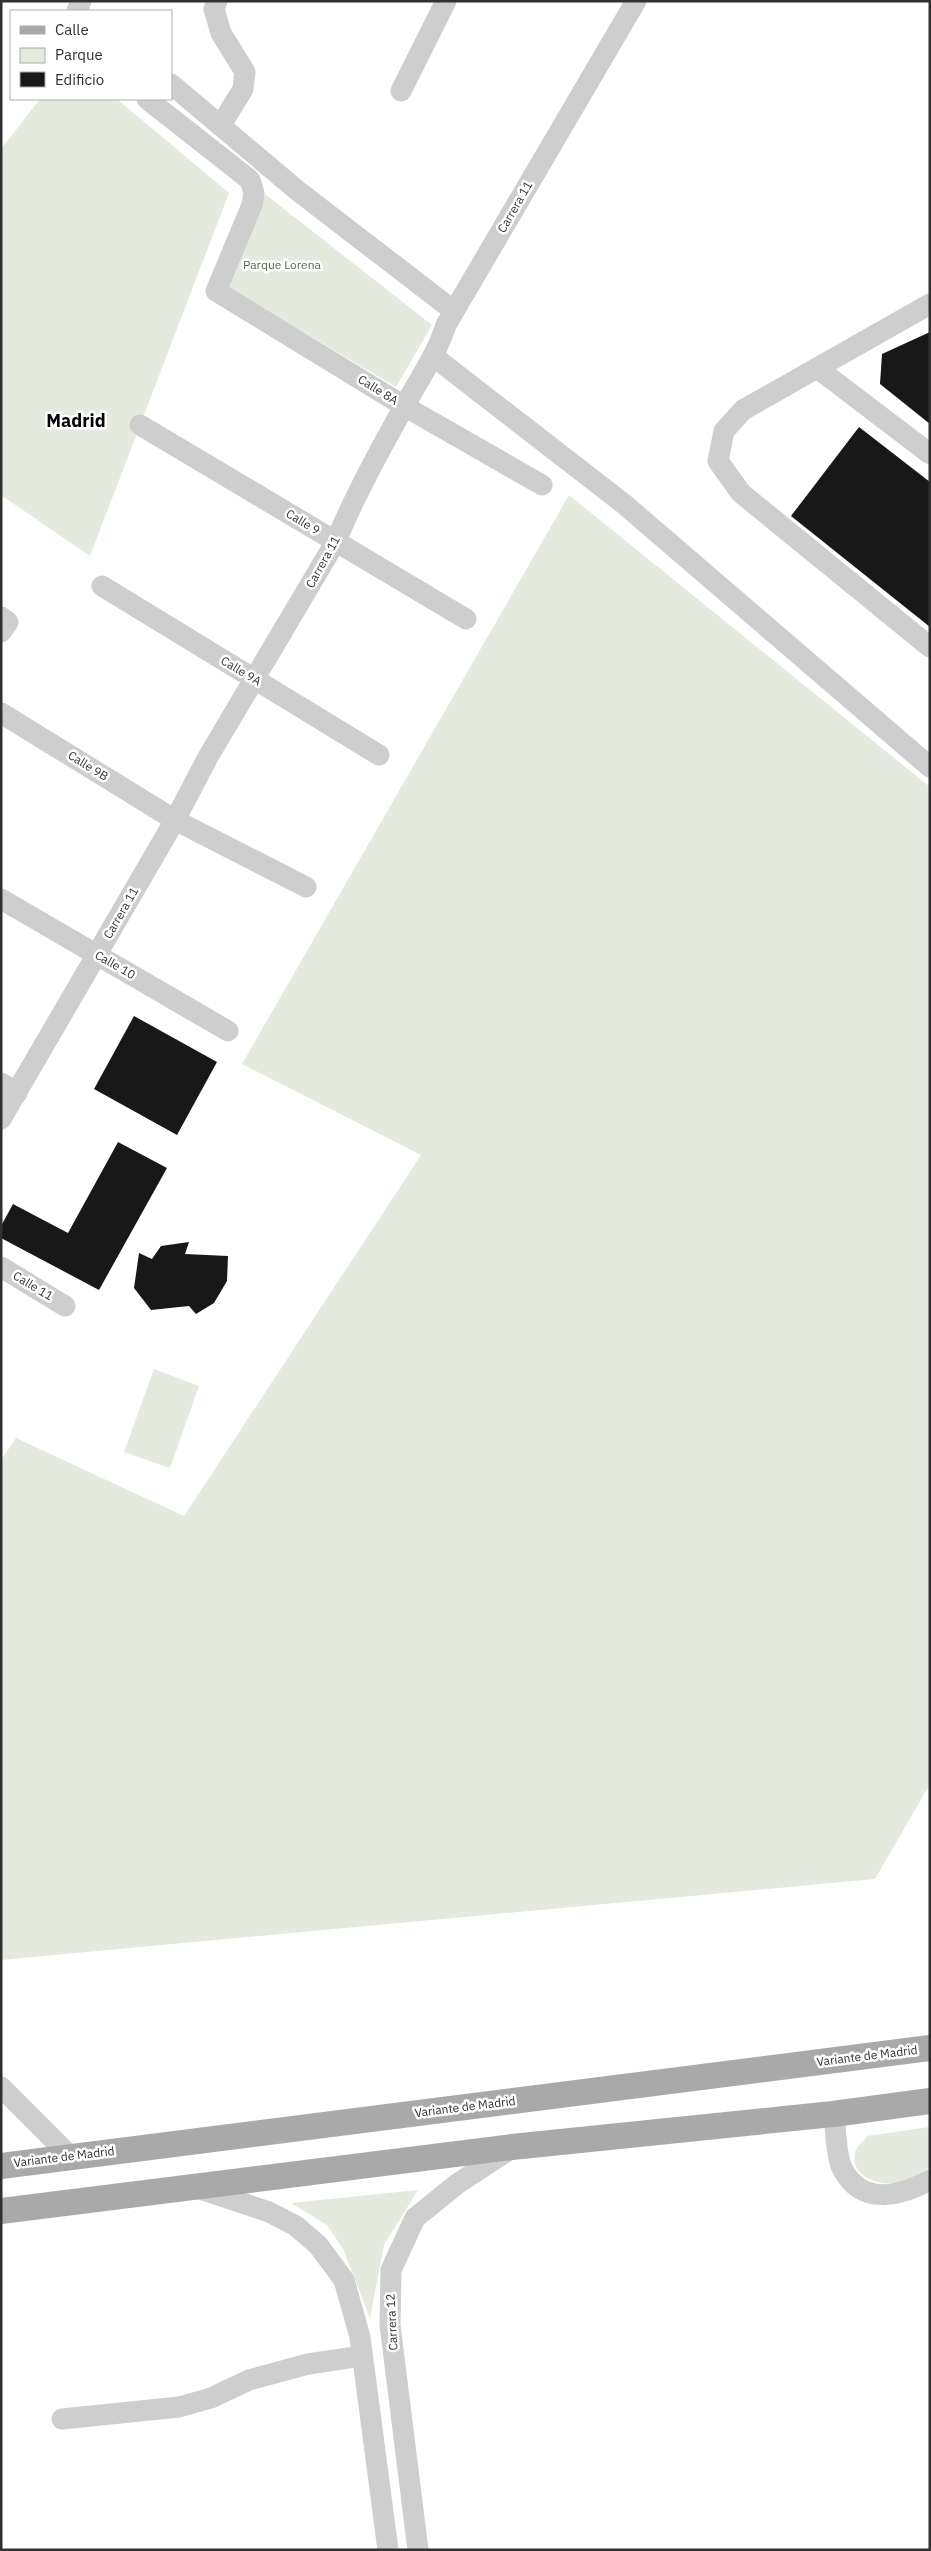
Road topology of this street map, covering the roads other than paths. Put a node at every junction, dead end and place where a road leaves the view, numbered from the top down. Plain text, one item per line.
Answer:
1 (217, 1) edge
2 (446, 1) edge
3 (636, 1) edge
4 (172, 85) edge
5 (401, 91) dead end
6 (148, 100) edge
7 (221, 125) junction
8 (930, 304) edge
9 (454, 311) junction
10 (433, 356) junction
11 (818, 368) junction
12 (404, 406) junction
13 (140, 425) dead end
14 (930, 454) edge
15 (542, 485) dead end
16 (336, 541) junction
17 (102, 586) dead end
18 (1, 617) edge
19 (466, 619) dead end
20 (1, 632) edge
21 (930, 647) edge
22 (255, 680) junction
23 (1, 713) edge
24 (379, 755) dead end
25 (930, 768) edge
26 (175, 820) junction
27 (306, 887) dead end
28 (1, 899) edge
29 (97, 954) junction
30 (228, 1031) dead end
31 (9, 1088) edge
32 (1, 1120) edge
33 (1, 1267) edge
34 (65, 1306) dead end
35 (930, 2048) edge
36 (1, 2087) edge
37 (930, 2101) edge
38 (833, 2114) junction
39 (512, 2147) junction
40 (70, 2156) junction
41 (1, 2166) edge
42 (930, 2180) edge
43 (193, 2187) junction
44 (1, 2211) edge
45 (362, 2356) junction
46 (62, 2419) dead end
47 (388, 2550) edge
48 (418, 2550) edge

1 - 7 street
2 - 5 street
3 - 9 street, Carrera 11
4 - 7 street
6 - 12 street, Calle 8A
7 - 9 street
8 - 11 street
9 - 10 street, Carrera 11
10 - 12 street, Carrera 11
10 - 25 street
11 - 14 street
11 - 21 street
12 - 15 street, Calle 8A
12 - 16 street, Carrera 11
13 - 16 street, Calle 9
16 - 19 street, Calle 9
16 - 22 street, Carrera 11
17 - 22 street, Calle 9A
18 - 20 street
22 - 24 street, Calle 9A
22 - 26 street, Carrera 11
23 - 26 street, Calle 9B
26 - 27 street, Calle 9B
26 - 29 street, Carrera 11
28 - 29 street, Calle 10
29 - 30 street, Calle 10
29 - 31 street, Carrera 11
31 - 32 street, Carrera 11
33 - 34 street, Calle 11
35 - 40 main road, Variante de Madrid
36 - 40 street
37 - 38 main road
38 - 39 main road
38 - 42 street
39 - 43 main road
39 - 48 street, Carrera 12
40 - 41 main road, Variante de Madrid
43 - 44 main road
43 - 45 street
45 - 46 street
45 - 47 street

